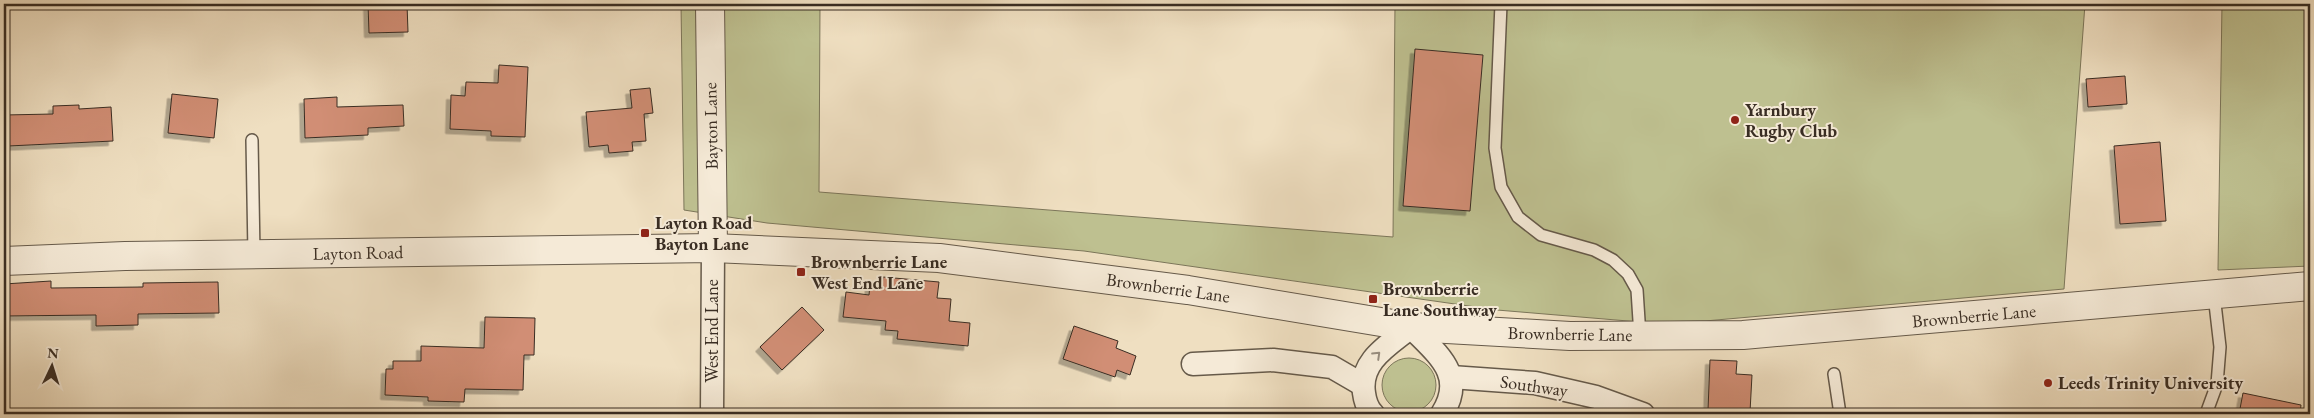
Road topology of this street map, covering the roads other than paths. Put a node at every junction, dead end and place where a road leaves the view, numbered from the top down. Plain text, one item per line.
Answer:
1 (710, 4) edge
2 (1501, 4) edge
3 (252, 140) dead end
4 (713, 248) junction
5 (254, 254) junction
6 (4, 261) edge
7 (2310, 286) edge
8 (2214, 295) junction
9 (1411, 328) junction
10 (1640, 336) junction
11 (1194, 364) dead end
12 (1834, 374) dead end
13 (1451, 377) junction
14 (1362, 385) junction
15 (712, 414) edge
16 (1373, 414) edge
17 (1442, 414) edge
18 (1643, 414) edge
19 (1840, 414) edge
20 (2206, 414) edge

1 - 4 street, Bayton Lane
2 - 10 lane
3 - 5 lane
4 - 5 street, Layton Road
4 - 9 street, Brownberrie Lane
4 - 15 street, West End Lane
5 - 6 street, Layton Road
7 - 8 street, Brownberrie Lane
8 - 10 street, Brownberrie Lane
8 - 20 lane
9 - 10 street, Brownberrie Lane
9 - 13 street
14 -> 9 street
11 - 14 street
12 - 19 lane
13 - 17 street
13 - 18 street, Southway
14 - 16 street

